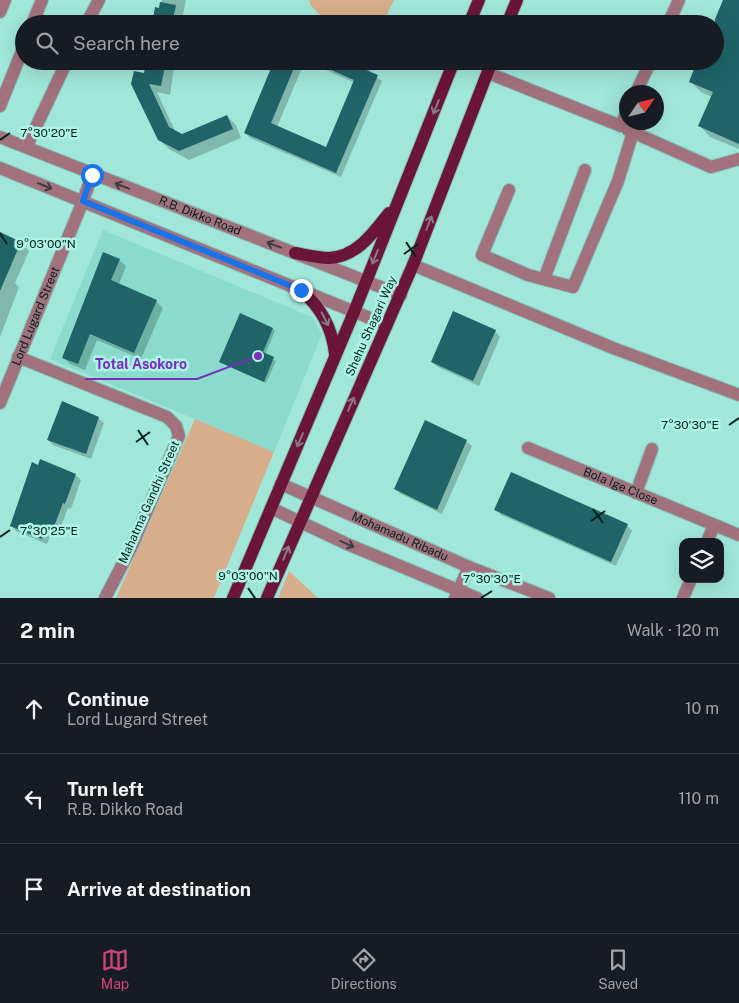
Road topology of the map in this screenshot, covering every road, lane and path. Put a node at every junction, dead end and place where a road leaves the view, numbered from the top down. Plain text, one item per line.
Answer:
1 (4, 0) edge
2 (42, 0) edge
3 (99, 0) edge
4 (479, 0) edge
5 (517, 0) edge
6 (679, 0) edge
7 (0, 12) edge
8 (36, 15) edge
9 (91, 15) edge
10 (473, 15) edge
11 (511, 15) edge
12 (672, 15) edge
13 (15, 68) edge
14 (63, 70) edge
15 (450, 70) edge
16 (489, 70) edge
17 (497, 70) edge
18 (646, 70) edge
19 (639, 85) edge
20 (0, 106) edge
21 (619, 125) edge
22 (630, 130) edge
23 (634, 132) junction
24 (0, 137) edge
25 (27, 146) junction
26 (739, 159) edge
27 (0, 168) edge
28 (585, 170) dead end
29 (92, 175) junction
30 (509, 190) dead end
31 (83, 201) junction
32 (397, 203) junction
33 (295, 254) junction
34 (413, 265) junction
35 (544, 279) junction
36 (366, 281) junction
37 (301, 290) junction
38 (400, 295) junction
39 (354, 312) junction
40 (387, 325) junction
41 (335, 356) junction
42 (18, 357) junction
43 (739, 395) edge
44 (0, 403) edge
45 (528, 448) dead end
46 (652, 449) dead end
47 (280, 484) junction
48 (636, 493) junction
49 (310, 498) junction
50 (271, 508) junction
51 (299, 522) junction
52 (714, 525) junction
53 (739, 535) edge
54 (709, 538) edge
55 (469, 567) junction
56 (689, 583) edge
57 (456, 594) edge
58 (105, 598) edge
59 (233, 598) edge
60 (267, 598) edge
61 (476, 598) edge
62 (549, 598) edge
63 (683, 598) edge

1 - 7 street
2 - 8 street
3 - 9 street
4 - 10 main road
5 - 11 main road
6 - 12 street
13 - 20 street
14 - 25 street
15 -> 32 main road, Shehu Shagari Way
34 -> 16 main road, Shehu Shagari Way
17 - 21 street
18 - 19 street
22 - 23 street
23 - 26 street
23 - 35 street
24 - 25 street, R.B. Dikko Road
25 - 29 street, R.B. Dikko Road
27 -> 31 street
28 - 35 street
29 - 31 street, Lord Lugard Street
33 -> 29 street, R.B. Dikko Road
30 - 35 street
31 - 37 street
31 - 42 street, Lord Lugard Street
32 - 33 main road
32 -> 36 main road, Shehu Shagari Way
33 - 36 street, R.B. Dikko Road
34 - 38 main road, Shehu Shagari Way
34 - 43 street
36 - 38 street, R.B. Dikko Road
36 - 39 main road, Shehu Shagari Way
37 - 39 street
37 -> 41 main road
38 - 40 main road, Shehu Shagari Way
39 - 40 street
39 - 41 main road, Shehu Shagari Way
49 -> 40 main road, Shehu Shagari Way
41 -> 47 main road, Shehu Shagari Way
42 - 44 street, Lord Lugard Street
42 - 58 street, Mahatma Gandhi Street
45 - 48 street, Bola Ige Close
46 - 48 street
47 - 49 street, Mohamadu Ribadu
47 - 50 main road, Shehu Shagari Way
48 - 52 street, Bola Ige Close
49 - 51 main road, Shehu Shagari Way
49 - 55 street, Mohamadu Ribadu
50 - 51 street, Mohamadu Ribadu
50 - 59 main road, Shehu Shagari Way
51 -> 57 street, Mohamadu Ribadu
60 -> 51 main road, Shehu Shagari Way
52 - 53 street, Bola Ige Close
52 - 54 street
55 - 57 street
55 - 62 street, Mohamadu Ribadu
56 - 63 street
57 - 61 street, Mohamadu Ribadu

